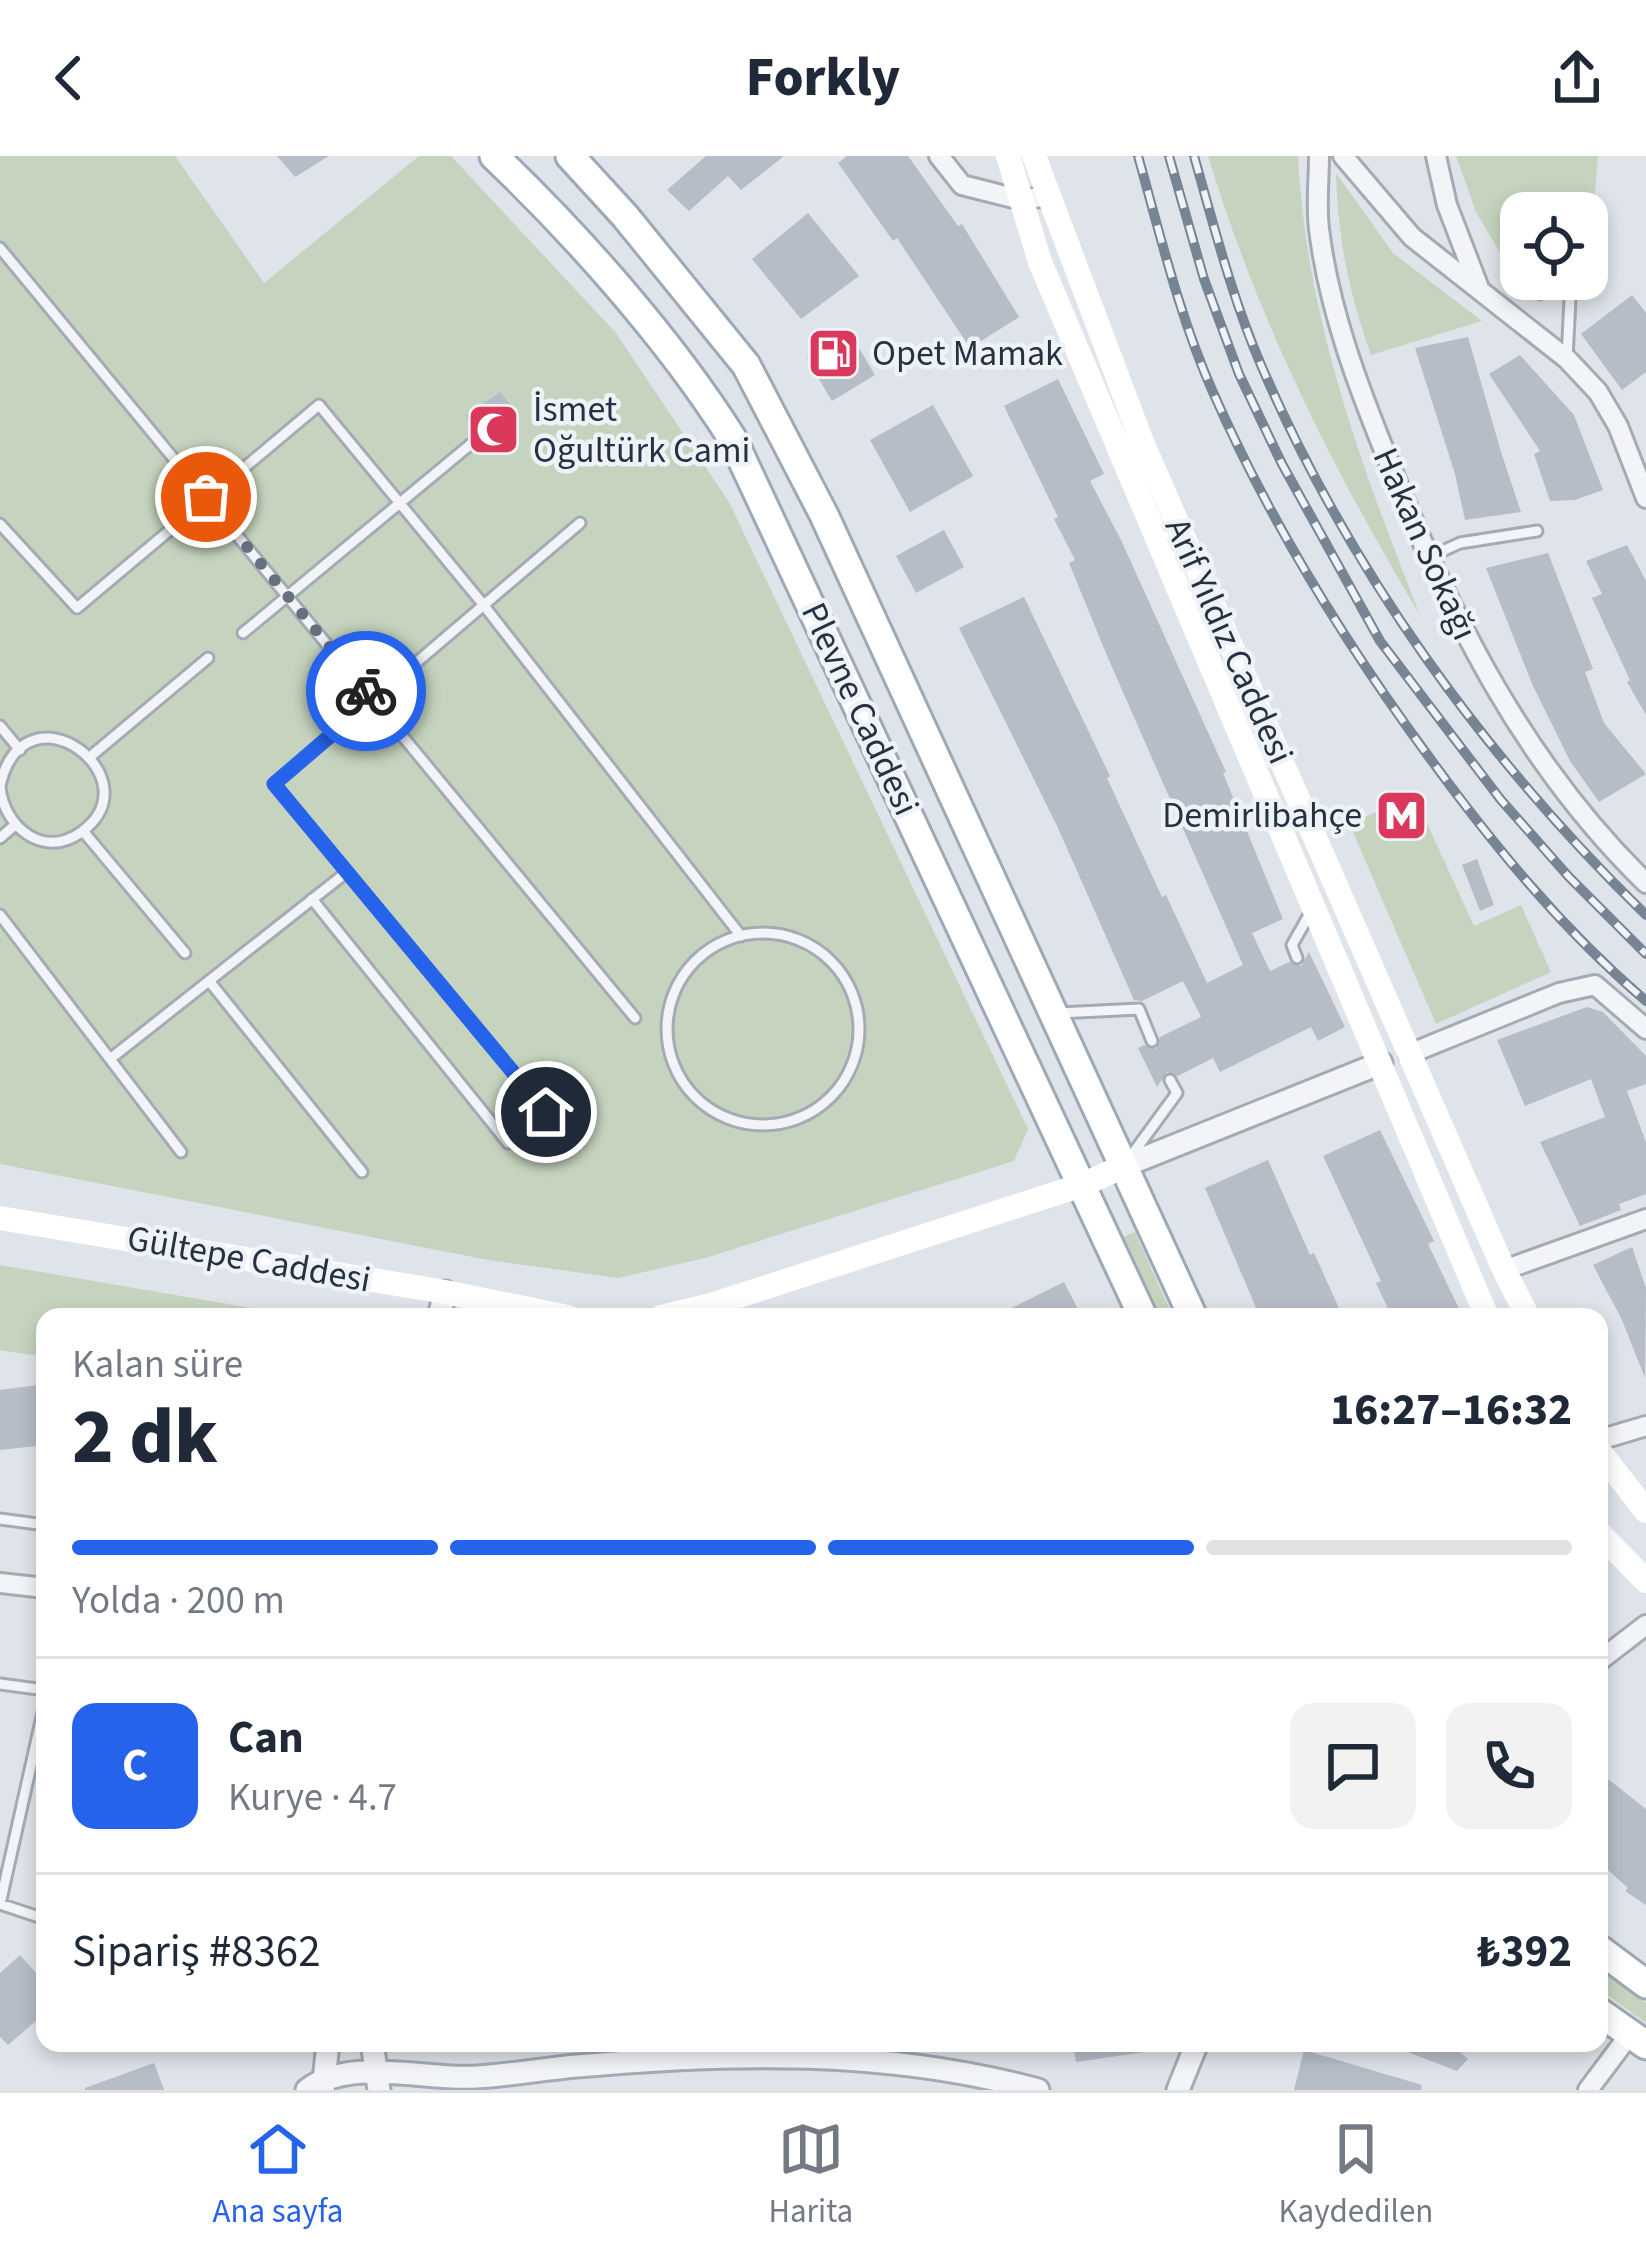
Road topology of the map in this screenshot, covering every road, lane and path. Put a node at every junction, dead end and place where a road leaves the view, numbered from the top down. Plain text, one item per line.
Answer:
1 (494, 156) edge
2 (571, 156) edge
3 (939, 156) edge
4 (1008, 156) edge
5 (1034, 156) edge
6 (1318, 156) edge
7 (1343, 156) edge
8 (1436, 156) edge
9 (1034, 198) junction
10 (0, 248) edge
11 (1481, 292) junction
12 (1570, 300) edge
13 (1568, 359) junction
14 (471, 444) dead end
15 (206, 497) junction
16 (1646, 498) edge
17 (399, 502) junction
18 (0, 524) edge
19 (580, 524) dead end
20 (1537, 531) dead end
21 (1426, 558) junction
22 (286, 595) junction
23 (482, 603) junction
24 (243, 633) dead end
25 (208, 658) dead end
26 (373, 699) junction
27 (0, 726) edge
28 (20, 750) junction
29 (91, 755) junction
30 (0, 787) edge
31 (15, 825) junction
32 (82, 831) junction
33 (0, 838) edge
34 (347, 872) junction
35 (1646, 883) edge
36 (312, 899) junction
37 (1314, 907) junction
38 (0, 915) edge
39 (741, 936) junction
40 (185, 953) dead end
41 (1297, 958) dead end
42 (210, 982) junction
43 (1054, 1013) junction
44 (635, 1018) dead end
45 (1646, 1029) edge
46 (1152, 1041) dead end
47 (1409, 1054) junction
48 (110, 1059) junction
49 (1381, 1064) junction
50 (1170, 1080) dead end
51 (546, 1112) dead end
52 (508, 1143) dead end
53 (181, 1152) dead end
54 (1124, 1166) junction
55 (362, 1172) dead end
56 (1082, 1185) junction
57 (0, 1218) edge
58 (1646, 1220) edge
59 (1504, 1270) junction
60 (442, 1305) edge
61 (474, 1308) edge
62 (698, 1308) edge
63 (1139, 1308) edge
64 (1189, 1308) edge
65 (1483, 1308) edge
66 (1523, 1308) edge
67 (1646, 1426) edge
68 (1608, 1437) edge
69 (1608, 1462) edge
70 (1646, 1511) edge
71 (0, 1519) edge
72 (36, 1524) edge
73 (1608, 1542) edge
74 (1646, 1581) edge
75 (0, 1583) edge
76 (36, 1587) edge
77 (1646, 1625) edge
78 (1608, 1654) edge
79 (0, 1684) edge
80 (36, 1689) edge
81 (36, 1744) edge
82 (13, 1849) junction
83 (0, 1850) edge
84 (0, 1904) edge
85 (36, 1916) edge
86 (1608, 1956) edge
87 (1646, 1984) edge
88 (1608, 2018) edge
89 (1638, 2040) edge
90 (326, 2052) edge
91 (373, 2052) edge
92 (1193, 2052) edge
93 (473, 2078) junction
94 (376, 2082) edge
95 (993, 2084) edge
96 (318, 2087) edge
97 (434, 2090) edge
98 (1038, 2090) edge
99 (1178, 2090) edge
100 (1588, 2090) edge

1 - 56 main road, Plevne Caddesi
2 - 43 main road, Plevne Caddesi
3 - 9 street
4 - 9 main road, Arif Yıldız Caddesi
5 - 9 main road, Arif Yıldız Caddesi
6 - 21 street, Hakan Sokağı
7 - 11 street
8 - 11 street
9 - 37 main road, Arif Yıldız Caddesi
9 - 47 main road, Arif Yıldız Caddesi
10 - 15 lane
11 - 13 street
12 - 13 lane
13 - 16 street
14 - 17 lane
15 - 17 lane
15 - 18 lane
15 - 22 lane
17 - 22 lane
17 - 23 lane
19 - 23 lane
20 - 21 lane
21 - 35 street, Hakan Sokağı
22 - 24 lane
22 - 26 lane
23 - 26 lane
23 - 39 lane
25 - 29 lane
26 - 34 lane
26 - 44 lane
27 - 28 lane
28 - 29 lane
28 - 30 lane
29 - 32 lane
30 - 31 lane
31 - 32 lane
31 - 33 lane
32 - 40 lane
34 - 36 lane
34 - 51 lane
36 - 42 lane
36 - 52 lane
37 - 41 lane
37 - 49 main road, Arif Yıldız Caddesi
38 - 48 lane
39 - 39 lane
42 - 48 lane
42 - 55 lane
43 - 46 lane
43 - 54 main road, Plevne Caddesi
45 - 47 street
47 - 59 main road, Arif Yıldız Caddesi
48 - 53 lane
49 - 54 street
49 - 65 main road, Arif Yıldız Caddesi
50 - 54 lane
54 - 56 main road
54 - 64 main road, Plevne Caddesi
56 - 62 main road
56 - 63 main road, Plevne Caddesi
57 - 60 main road, Gültepe Caddesi
58 - 59 street
59 - 66 main road, Arif Yıldız Caddesi
60 - 61 main road, Gültepe Caddesi
67 - 68 street
69 - 70 main road
71 - 72 lane
73 - 74 main road
75 - 76 street
77 - 78 street
79 - 80 lane
81 - 82 lane
82 - 83 lane
82 - 84 lane
84 - 85 lane
86 - 87 main road
88 - 89 main road
89 - 100 street
90 - 96 street
91 - 94 street
92 - 99 street
93 - 94 street
93 - 95 street
93 - 97 street
94 - 96 street
95 - 98 street

